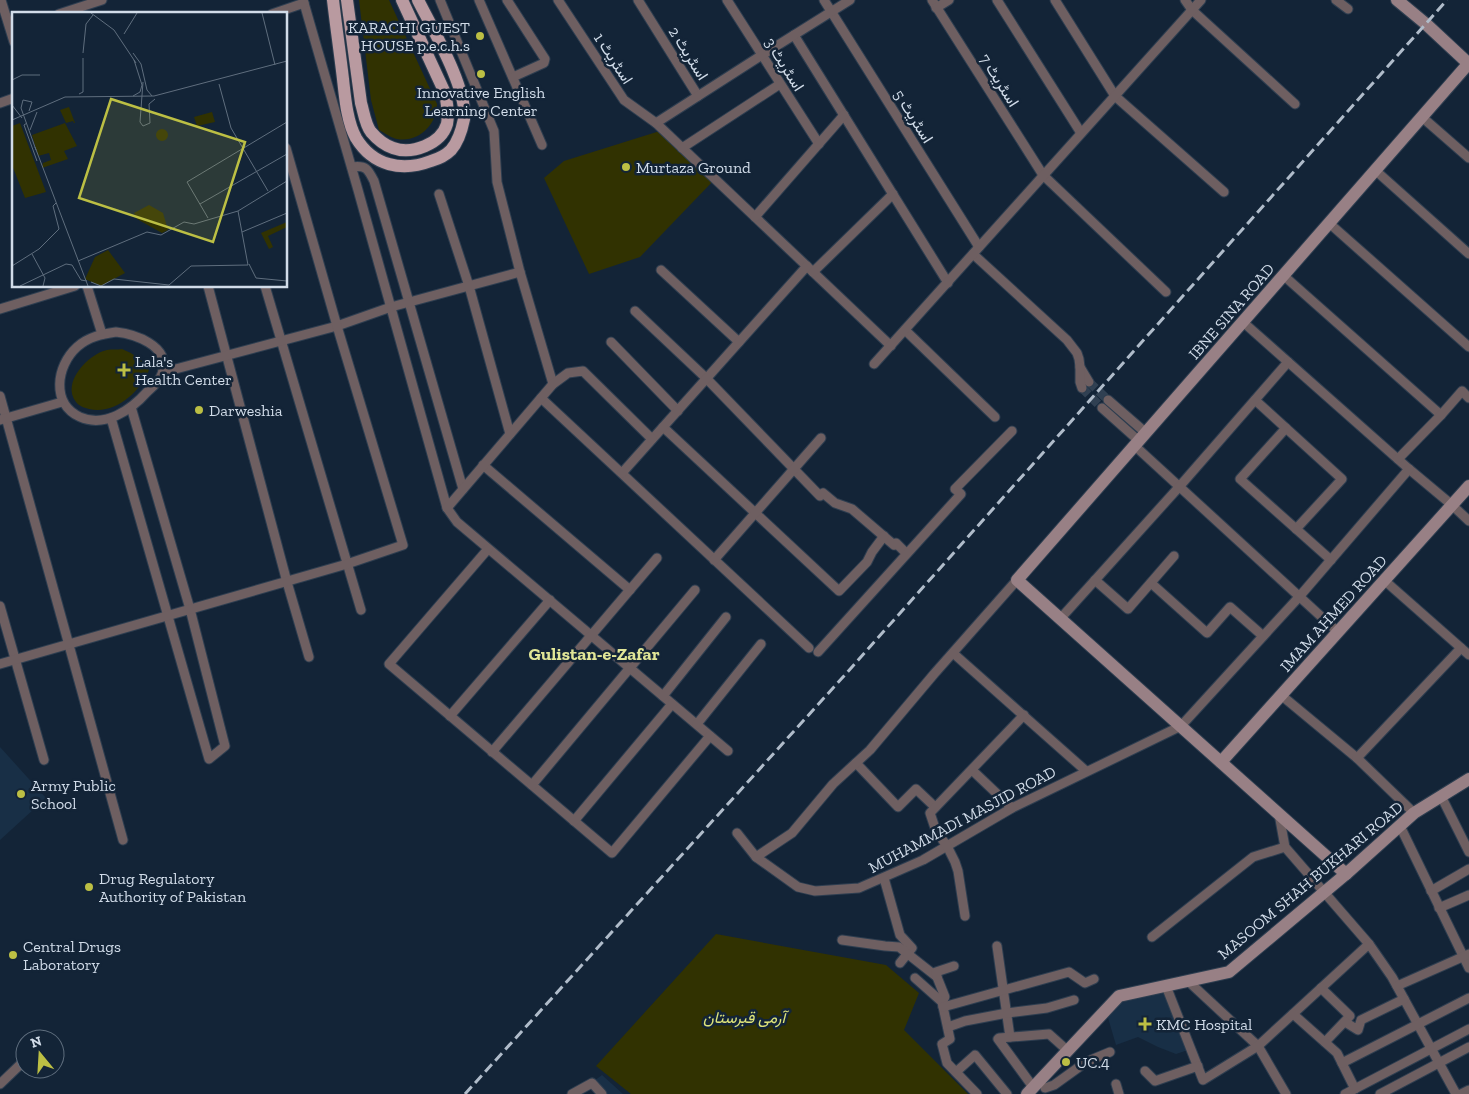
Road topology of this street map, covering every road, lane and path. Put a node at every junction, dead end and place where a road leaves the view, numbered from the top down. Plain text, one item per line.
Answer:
1 (1, 0) edge
2 (102, 0) edge
3 (333, 0) edge
4 (347, 0) edge
5 (402, 0) edge
6 (418, 0) edge
7 (440, 0) edge
8 (479, 0) edge
9 (507, 0) edge
10 (558, 0) edge
11 (638, 0) edge
12 (727, 0) edge
13 (824, 0) edge
14 (850, 0) edge
15 (949, 0) edge
16 (997, 0) edge
17 (1055, 0) edge
18 (1185, 0) edge
19 (1201, 0) edge
20 (1336, 0) edge
21 (1397, 0) edge
22 (303, 1) edge
23 (934, 4) edge
24 (1348, 9) dead end
25 (1192, 10) junction
26 (65, 12) edge
27 (277, 12) edge
28 (832, 12) junction
29 (12, 29) edge
30 (0, 32) edge
31 (794, 35) junction
32 (762, 55) junction
33 (1469, 64) edge
34 (513, 78) junction
35 (780, 84) junction
36 (698, 96) junction
37 (1115, 96) junction
38 (12, 99) edge
39 (0, 103) edge
40 (1295, 104) dead end
41 (844, 115) junction
42 (1422, 117) junction
43 (656, 123) junction
44 (1082, 133) junction
45 (819, 144) junction
46 (542, 146) dead end
47 (682, 148) junction
48 (288, 155) edge
49 (1469, 158) edge
50 (352, 167) junction
51 (1375, 170) junction
52 (1043, 175) junction
53 (1224, 192) dead end
54 (439, 194) dead end
55 (893, 194) junction
56 (755, 217) junction
57 (1329, 223) junction
58 (976, 251) junction
59 (1469, 254) edge
60 (810, 269) junction
61 (661, 270) dead end
62 (520, 272) junction
63 (1283, 275) junction
64 (948, 282) junction
65 (468, 286) junction
66 (68, 288) edge
67 (88, 288) edge
68 (209, 288) edge
69 (266, 288) edge
70 (1166, 292) dead end
71 (409, 302) junction
72 (391, 307) junction
73 (0, 309) edge
74 (635, 311) dead end
75 (1242, 322) junction
76 (337, 326) junction
77 (905, 330) junction
78 (102, 334) junction
79 (282, 341) junction
80 (611, 342) dead end
81 (739, 342) junction
82 (891, 346) junction
83 (1469, 347) edge
84 (226, 356) junction
85 (1288, 362) junction
86 (874, 364) dead end
87 (163, 370) junction
88 (706, 378) junction
89 (553, 384) junction
90 (1085, 385) tunnel mouth
91 (0, 396) edge
92 (541, 398) junction
93 (1469, 398) edge
94 (1108, 400) tunnel mouth
95 (1255, 400) junction
96 (62, 402) junction
97 (131, 407) junction
98 (1102, 408) tunnel mouth
99 (678, 411) junction
100 (1440, 416) junction
101 (995, 417) dead end
102 (111, 418) junction
103 (3, 419) edge
104 (663, 427) junction
105 (1286, 428) junction
106 (1012, 432) dead end
107 (510, 434) junction
108 (821, 438) dead end
109 (652, 440) junction
110 (1140, 440) junction
111 (1398, 459) junction
112 (483, 466) junction
113 (794, 469) junction
114 (1409, 469) junction
115 (622, 473) junction
116 (1469, 486) edge
117 (1179, 487) junction
118 (463, 489) junction
119 (1452, 505) junction
120 (447, 508) junction
121 (756, 513) junction
122 (1469, 521) edge
123 (1296, 529) junction
124 (884, 536) junction
125 (488, 549) junction
126 (906, 553) junction
127 (1174, 556) dead end
128 (657, 558) dead end
129 (714, 560) junction
130 (1331, 560) junction
131 (347, 564) junction
132 (1017, 580) junction
133 (1095, 580) junction
134 (1384, 580) junction
135 (287, 582) junction
136 (1150, 583) junction
137 (630, 590) junction
138 (695, 590) dead end
139 (1299, 597) junction
140 (550, 600) junction
141 (0, 606) edge
142 (190, 610) junction
143 (361, 610) dead end
144 (168, 616) junction
145 (726, 617) dead end
146 (1060, 619) junction
147 (1338, 632) junction
148 (591, 636) junction
149 (1263, 636) junction
150 (69, 644) junction
151 (761, 644) dead end
152 (809, 648) dead end
153 (1461, 648) junction
154 (818, 652) dead end
155 (953, 653) junction
156 (1469, 655) edge
157 (309, 657) dead end
158 (15, 660) junction
159 (0, 664) edge
160 (630, 668) junction
161 (1281, 695) junction
162 (663, 696) junction
163 (672, 704) junction
164 (1024, 715) junction
165 (450, 716) junction
166 (697, 724) junction
167 (1181, 726) junction
168 (710, 736) junction
169 (728, 751) dead end
170 (492, 752) junction
171 (1357, 758) junction
172 (44, 760) dead end
173 (1221, 762) junction
174 (856, 763) junction
175 (972, 770) junction
176 (1086, 771) junction
177 (1469, 778) edge
178 (532, 785) junction
179 (1441, 796) junction
180 (935, 807) junction
181 (1012, 808) junction
182 (1279, 814) junction
183 (1414, 814) junction
184 (574, 821) junction
185 (1400, 826) junction
186 (737, 833) dead end
187 (124, 840) dead end
188 (947, 846) junction
189 (1286, 847) junction
190 (1469, 852) edge
191 (756, 857) junction
192 (1469, 869) edge
193 (1346, 874) junction
194 (884, 878) junction
195 (1431, 891) junction
196 (1324, 892) junction
197 (1469, 895) edge
198 (1439, 908) junction
199 (965, 916) dead end
200 (1152, 937) dead end
201 (842, 940) dead end
202 (1369, 944) junction
203 (997, 946) dead end
204 (908, 954) junction
205 (1466, 955) edge
206 (900, 963) dead end
207 (954, 966) dead end
208 (1469, 968) edge
209 (937, 977) junction
210 (915, 978) dead end
211 (1094, 979) dead end
212 (1188, 981) junction
213 (1166, 986) junction
214 (1397, 986) junction
215 (1322, 988) junction
216 (1004, 991) junction
217 (1404, 998) junction
218 (1469, 998) edge
219 (1074, 1000) dead end
220 (942, 1005) junction
221 (1007, 1013) junction
222 (1293, 1014) junction
223 (1345, 1022) junction
224 (1418, 1023) junction
225 (948, 1027) junction
226 (1469, 1029) edge
227 (1010, 1037) junction
228 (1325, 1042) junction
229 (1258, 1046) junction
230 (1469, 1048) edge
231 (1432, 1049) junction
232 (1068, 1051) junction
233 (1110, 1052) dead end
234 (1342, 1063) junction
235 (1439, 1063) junction
236 (1198, 1066) junction
237 (15, 1070) edge
238 (1145, 1071) dead end
239 (956, 1072) junction
240 (0, 1084) edge
241 (1116, 1084) dead end
242 (1039, 1088) edge
243 (1355, 1089) junction
244 (1469, 1090) edge
245 (583, 1091) edge
246 (572, 1094) edge
247 (602, 1094) edge
248 (977, 1094) edge
249 (1008, 1094) edge
250 (1119, 1094) edge
251 (1286, 1094) edge
252 (1345, 1094) edge
253 (1380, 1094) edge
254 (1456, 1094) edge
255 (1461, 1094) edge

1 - 29 street
2 - 26 street
3 - 6 main road
4 - 5 main road
7 - 62 street
8 - 34 street
9 - 34 street
10 - 43 street, اسٹریٹ 1
11 - 36 street, اسٹریٹ 2
12 - 32 street, اسٹریٹ 3
13 - 28 street, اسٹریٹ 5
14 - 28 street
15 - 23 street
16 - 44 street
17 - 37 street
18 - 25 street
19 - 25 street
20 - 24 street
21 - 33 street
22 - 27 street
22 - 50 street
23 - 52 street, اسٹریٹ 7
25 - 37 street
25 - 40 street
28 - 31 street
28 - 58 street, اسٹریٹ 5
29 - 30 street
31 - 32 street
31 - 41 street
32 - 35 street, اسٹریٹ 3
32 - 36 street
33 - 42 street, IBNE SINA ROAD
34 - 46 street
35 - 45 street, اسٹریٹ 3
35 - 47 street
36 - 43 street
37 - 44 street
37 - 53 street
38 - 39 street
41 - 45 street
41 - 55 street
42 - 49 street
42 - 51 street, IBNE SINA ROAD
43 - 47 street, اسٹریٹ 1
44 - 52 street
45 - 56 street
47 - 56 street, اسٹریٹ 1
48 - 76 street
50 - 71 street
50 - 72 street
51 - 57 street, IBNE SINA ROAD
51 - 59 street
52 - 58 street
52 - 70 street, اسٹریٹ 7
54 - 65 street
55 - 60 street
55 - 64 street
56 - 60 street, اسٹریٹ 1
57 - 63 street, IBNE SINA ROAD
57 - 83 street
58 - 64 street
58 - 90 street, اسٹریٹ 5
60 - 81 street
60 - 82 street, اسٹریٹ 1
61 - 81 street
62 - 65 street
62 - 89 street
63 - 75 street, IBNE SINA ROAD
63 - 100 street
64 - 77 street
65 - 71 street
65 - 107 street
66 - 73 street
67 - 78 street
68 - 84 street
69 - 79 street
71 - 72 street
71 - 118 street
72 - 76 street
72 - 120 street
74 - 88 street
75 - 85 street
75 - 110 street, IBNE SINA ROAD
76 - 79 street
76 - 131 street
77 - 82 street
77 - 101 street
78 - 87 street
78 - 96 street
79 - 84 street
79 - 131 street
80 - 99 street
81 - 88 street
82 - 86 street
84 - 87 street
84 - 135 street
85 - 95 street
85 - 111 street
87 - 97 street
88 - 99 street
88 - 113 street
89 - 92 street
89 - 109 street
91 - 103 street
92 - 107 street
92 - 115 street
93 - 100 street
94 - 110 street
95 - 105 street
95 - 117 street
96 - 102 street
96 - 103 street
97 - 102 street
97 - 142 street
98 - 110 street
99 - 104 street
100 - 111 street
102 - 144 street
103 - 150 street
104 - 109 street
104 - 121 street
105 - 123 street
105 - 123 street
106 - 126 street
107 - 112 street
108 - 113 street
109 - 115 street
110 - 117 street
110 - 132 street, IBNE SINA ROAD
111 - 114 street
112 - 118 street
112 - 137 street
113 - 121 street
113 - 124 street
114 - 119 street
114 - 130 street
115 - 129 street
116 - 119 street, IMAM AHMED ROAD
117 - 133 street
117 - 139 street
118 - 120 street
119 - 122 street
119 - 134 street, IMAM AHMED ROAD
120 - 125 street
121 - 124 street
121 - 129 street
123 - 130 street
124 - 126 street
125 - 140 street
125 - 165 street
126 - 154 street
127 - 136 street
128 - 137 street
129 - 152 street
130 - 139 street
131 - 135 street
131 - 143 street
132 - 146 street
132 - 155 street
133 - 136 street
133 - 146 street
134 - 147 street, IMAM AHMED ROAD
134 - 153 street
135 - 142 street
135 - 157 street
136 - 149 street
137 - 148 street
138 - 160 street
139 - 147 street
139 - 149 street
140 - 148 street
140 - 165 street
141 - 158 street
142 - 144 street
142 - 144 street
144 - 150 street
145 - 162 street
146 - 167 street
147 - 161 street, IMAM AHMED ROAD
148 - 160 street
148 - 170 street
149 - 167 street
150 - 158 street
150 - 187 street
151 - 166 street
153 - 156 street
153 - 171 street
155 - 164 street
155 - 174 street
158 - 159 street
158 - 172 street
160 - 162 street
160 - 178 street
161 - 171 street
161 - 173 street, IMAM AHMED ROAD
162 - 163 street
163 - 166 street
163 - 184 street
164 - 175 street
164 - 176 street
165 - 170 street
166 - 168 street
167 - 173 street
167 - 176 street, MUHAMMADI MASJID ROAD
168 - 169 street
168 - 184 street
170 - 178 street
171 - 183 street
173 - 182 street
174 - 180 street
174 - 191 street
175 - 180 street
175 - 181 street
176 - 181 street, MUHAMMADI MASJID ROAD
177 - 179 street, MASOOM SHAH BUKHARI ROAD
178 - 184 street
179 - 183 street, MASOOM SHAH BUKHARI ROAD
179 - 190 street
180 - 188 street
181 - 188 street, MUHAMMADI MASJID ROAD
182 - 189 street
182 - 193 street
183 - 185 street, MASOOM SHAH BUKHARI ROAD
185 - 193 street, MASOOM SHAH BUKHARI ROAD
185 - 195 street
186 - 191 street, MUHAMMADI MASJID ROAD
188 - 194 street, MUHAMMADI MASJID ROAD
188 - 199 street
189 - 196 street
189 - 200 street
191 - 194 street, MUHAMMADI MASJID ROAD
192 - 195 street
193 - 196 street, MASOOM SHAH BUKHARI ROAD
194 - 204 street
195 - 198 street
196 - 202 street
196 - 212 street, MASOOM SHAH BUKHARI ROAD
197 - 198 street
198 - 205 street
201 - 204 street
202 - 214 street
202 - 215 street
203 - 216 street
204 - 206 street
204 - 209 street
205 - 208 street
205 - 214 street
207 - 209 street
209 - 220 street
210 - 220 street
211 - 216 street
212 - 213 street, MASOOM SHAH BUKHARI ROAD
212 - 229 street
213 - 232 street, MASOOM SHAH BUKHARI ROAD
213 - 236 street
214 - 217 street
215 - 222 street
215 - 223 street
216 - 220 street
216 - 221 street
217 - 223 street
217 - 224 street
218 - 224 street
219 - 221 street
220 - 225 street
221 - 225 street
221 - 227 street
222 - 228 street
222 - 229 street
223 - 228 street
224 - 231 street
224 - 234 street
225 - 239 street
226 - 231 street
227 - 232 street
227 - 242 street
228 - 234 street
229 - 236 street
229 - 251 street
230 - 235 street
231 - 235 street
231 - 243 street
232 - 242 street, MASOOM SHAH BUKHARI ROAD
233 - 242 street
234 - 243 street
235 - 253 street
235 - 254 street
236 - 238 street
237 - 240 street
239 - 248 street
239 - 249 street
241 - 250 street
243 - 252 street
244 - 255 street
245 - 246 street
245 - 247 street

